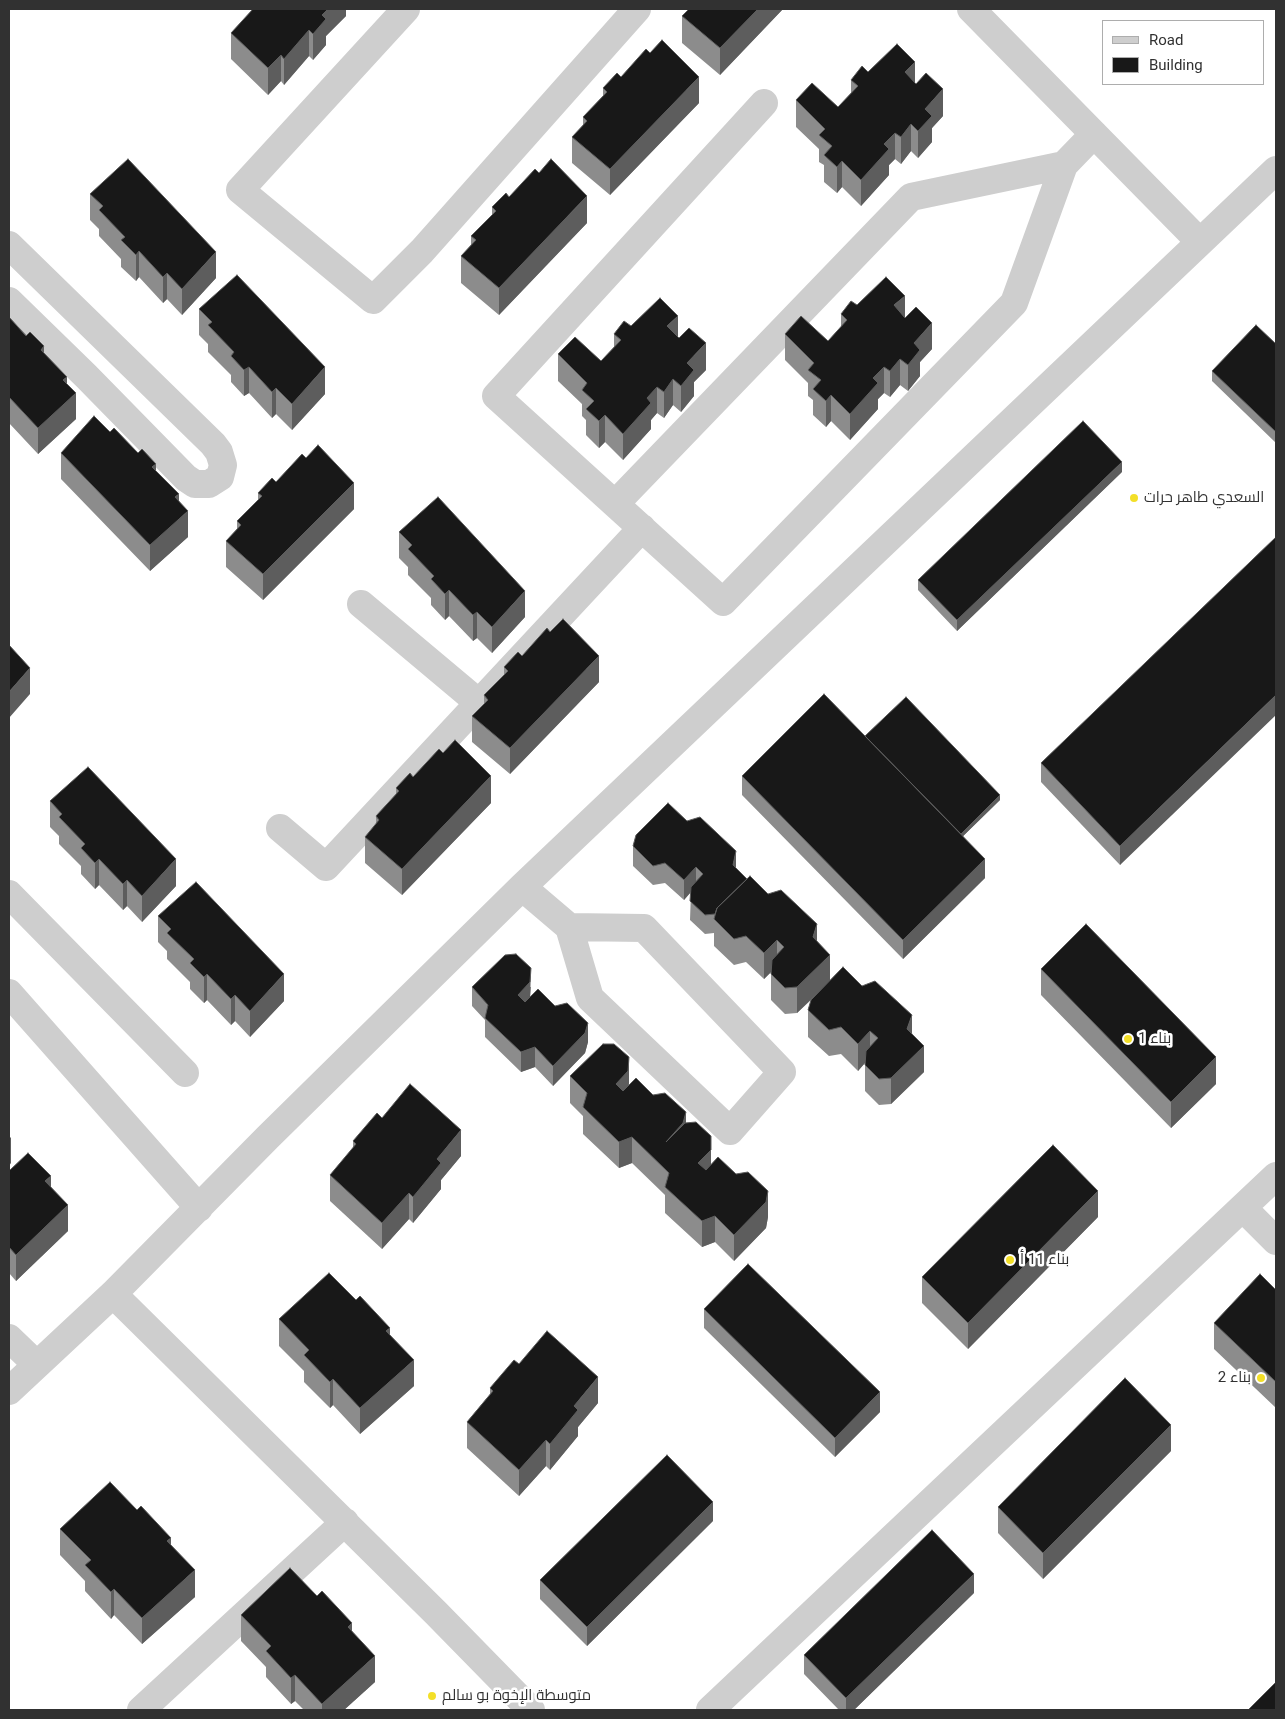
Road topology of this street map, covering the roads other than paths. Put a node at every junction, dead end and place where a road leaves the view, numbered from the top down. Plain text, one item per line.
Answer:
1 (406, 9) edge
2 (637, 9) edge
3 (971, 9) edge
4 (764, 103) dead end
5 (1094, 134) junction
6 (1064, 165) junction
7 (1276, 170) edge
8 (1200, 242) junction
9 (9, 245) edge
10 (9, 301) edge
11 (114, 348) junction
12 (86, 376) junction
13 (615, 504) junction
14 (642, 528) junction
15 (361, 604) dead end
16 (479, 703) junction
17 (280, 828) dead end
18 (522, 887) junction
19 (9, 894) edge
20 (569, 927) junction
21 (9, 992) edge
22 (185, 1073) dead end
23 (1276, 1176) edge
24 (199, 1208) junction
25 (1243, 1208) junction
26 (1276, 1241) edge
27 (113, 1294) junction
28 (9, 1338) edge
29 (36, 1364) junction
30 (9, 1391) edge
31 (345, 1522) junction
32 (141, 1710) edge
33 (531, 1710) edge
34 (710, 1710) edge

1 - 2 street
3 - 5 street
4 - 13 street
5 - 6 street
5 - 8 street
6 - 13 street
6 - 14 street
7 - 8 street
8 - 18 street
9 - 11 street
10 - 12 street
11 - 12 street
11 - 12 street
13 - 14 street
14 - 16 street
15 - 16 street
16 - 17 street
18 - 20 street
18 - 24 street
19 - 22 street
20 - 20 street
21 - 24 street
23 - 25 street
24 - 27 street
25 - 26 street
25 - 34 street
27 - 29 street
27 - 31 street
28 - 29 street
29 - 30 street
31 - 32 street
31 - 33 street

